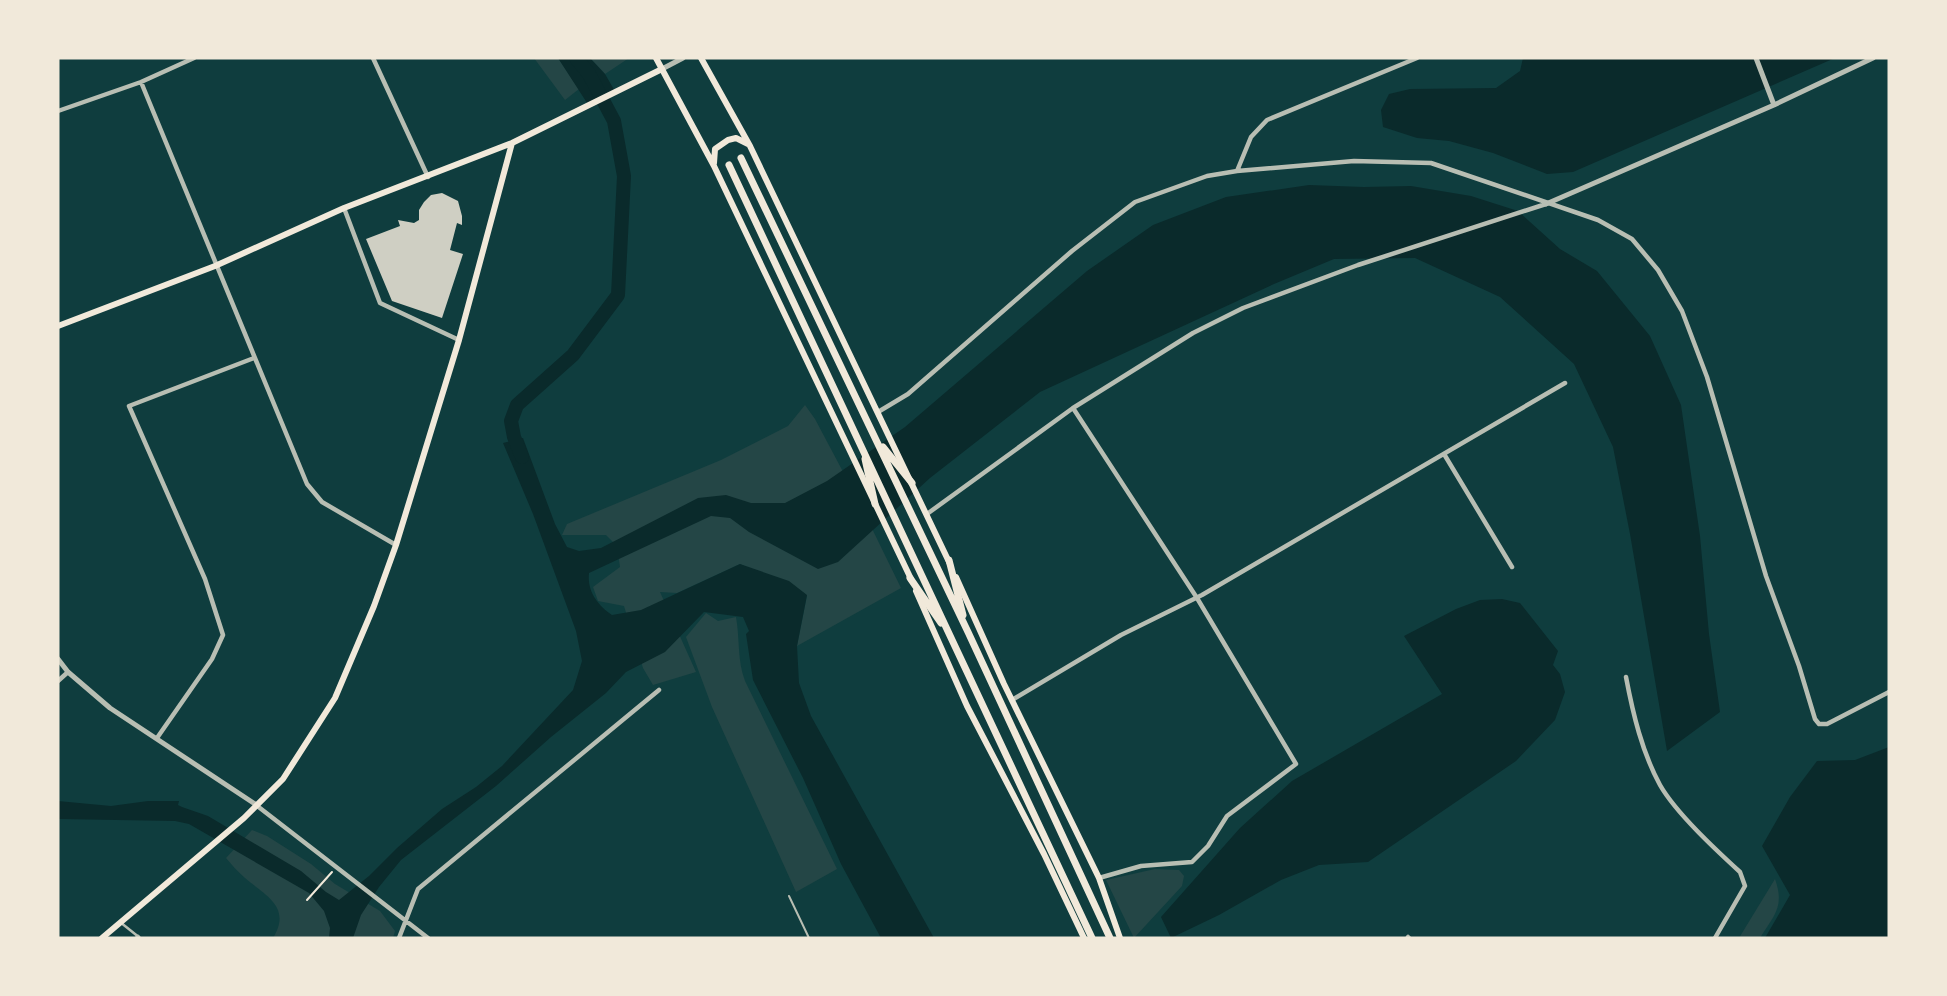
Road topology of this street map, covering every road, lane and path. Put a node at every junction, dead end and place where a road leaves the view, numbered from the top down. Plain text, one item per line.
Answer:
1 (194, 58) edge
2 (373, 58) edge
3 (656, 58) edge
4 (683, 58) edge
5 (701, 58) edge
6 (1416, 58) edge
7 (1756, 58) edge
8 (1872, 58) edge
9 (662, 69) junction
10 (141, 82) junction
11 (1774, 105) junction
12 (58, 111) edge
13 (512, 143) junction
14 (750, 146) junction
15 (741, 158) dead end
16 (729, 165) dead end
17 (714, 166) junction
18 (1237, 171) junction
19 (428, 177) junction
20 (1546, 204) junction
21 (344, 208) junction
22 (215, 265) junction
23 (58, 326) edge
24 (459, 340) junction
25 (254, 358) junction
26 (1565, 383) dead end
27 (1073, 408) junction
28 (878, 412) junction
29 (873, 436) junction
30 (861, 445) junction
31 (1444, 454) junction
32 (912, 483) junction
33 (875, 504) junction
34 (927, 514) junction
35 (396, 545) junction
36 (948, 560) junction
37 (1511, 566) dead end
38 (910, 578) junction
39 (1197, 598) junction
40 (968, 632) junction
41 (954, 641) junction
42 (58, 659) edge
43 (68, 672) junction
44 (1626, 677) dead end
45 (58, 681) edge
46 (659, 690) dead end
47 (1889, 692) edge
48 (1013, 700) junction
49 (157, 738) junction
50 (255, 804) junction
51 (337, 867) junction
52 (1099, 878) junction
53 (789, 896) dead end
54 (307, 900) dead end
55 (405, 921) junction
56 (120, 922) junction
57 (102, 938) edge
58 (138, 938) edge
59 (399, 938) edge
60 (428, 938) edge
61 (808, 938) edge
62 (1084, 938) edge
63 (1092, 938) edge
64 (1110, 938) edge
65 (1120, 938) edge
66 (1715, 938) edge

1 - 10 street
2 - 19 street
3 - 9 main road
4 - 9 street
5 - 14 main road
6 - 18 street
7 - 11 street
8 - 11 street
9 - 13 main road
9 - 17 main road
10 - 12 street
10 - 22 street
11 - 20 street
13 - 19 main road
13 - 24 main road
14 - 17 main road
14 - 28 main road
15 - 29 highway
16 - 30 highway
17 - 33 main road
18 - 20 street
18 - 28 street
19 - 21 main road
20 - 27 street
20 - 47 street
21 - 22 main road
21 - 24 street
22 - 23 main road
22 - 25 street
24 - 35 main road
25 - 35 street
25 - 49 street
26 - 31 street
27 - 34 street
27 - 39 street
28 - 32 main road
29 - 32 highway
29 - 40 highway
30 - 33 highway
30 - 41 highway
31 - 37 street
31 - 39 street
32 - 34 main road
33 - 38 main road
34 - 36 main road
35 - 50 main road
36 - 40 highway
36 - 48 main road
38 - 41 highway
38 - 62 main road
39 - 48 street
39 - 52 street
40 - 64 highway
41 - 63 highway
42 - 43 street
43 - 45 street
43 - 49 street
44 - 66 street
46 - 55 street
48 - 52 main road
49 - 50 street
50 - 51 street
50 - 56 main road
51 - 54 path
51 - 55 street
52 - 65 main road
53 - 61 lane
55 - 59 street
55 - 60 street
56 - 57 main road
56 - 58 street

